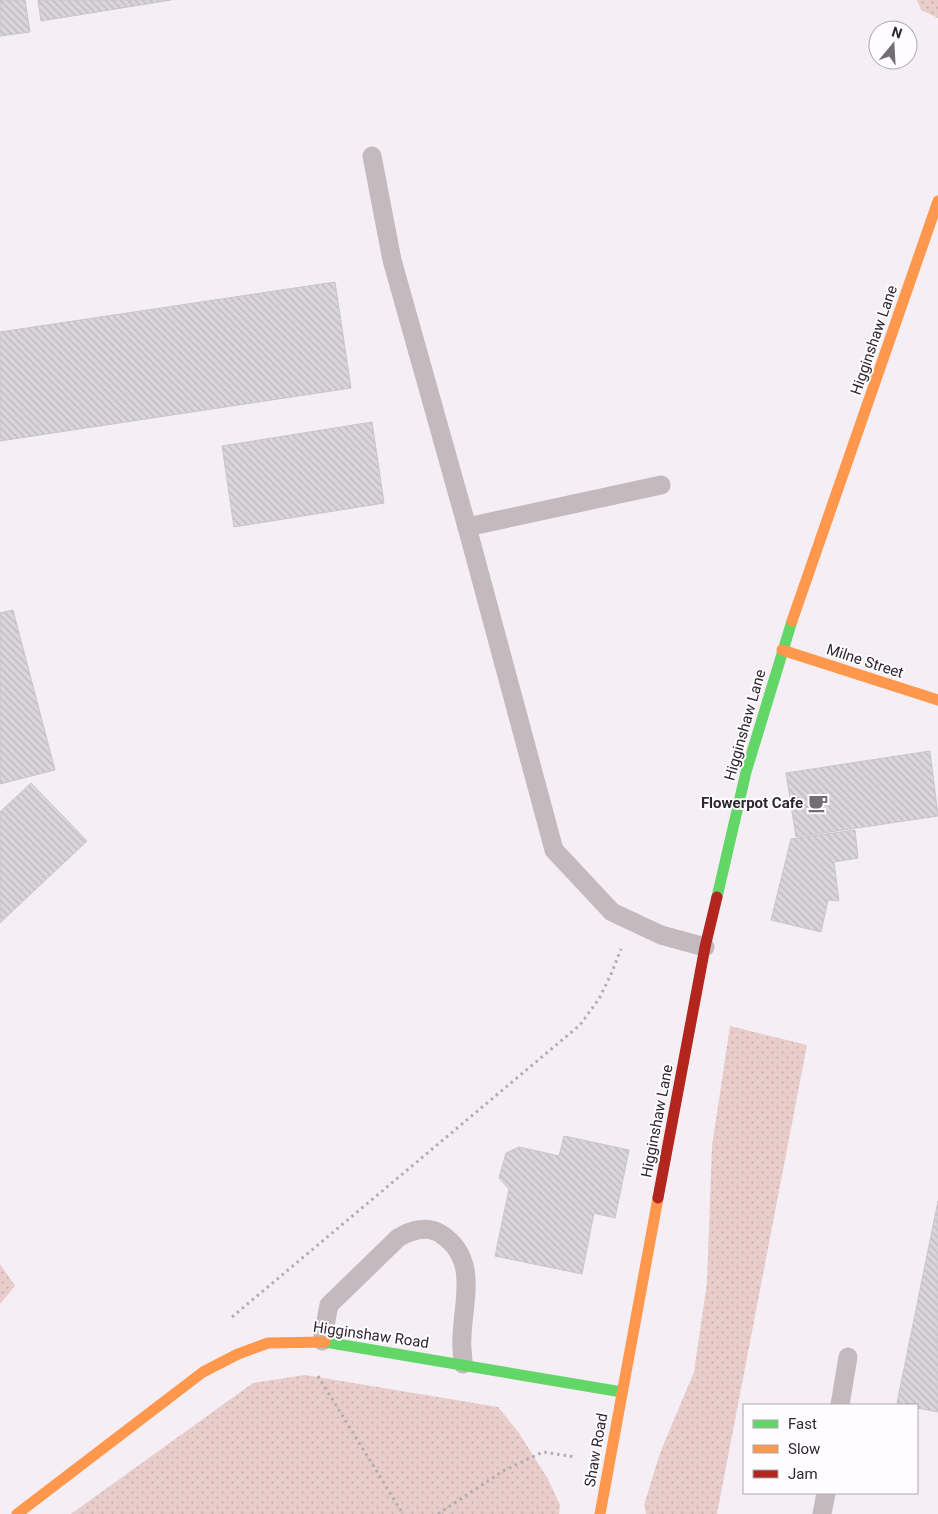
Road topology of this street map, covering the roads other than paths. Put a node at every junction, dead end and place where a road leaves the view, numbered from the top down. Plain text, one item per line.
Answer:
1 (372, 156) dead end
2 (938, 201) edge
3 (661, 485) dead end
4 (468, 527) junction
5 (782, 650) junction
6 (938, 700) edge
7 (705, 947) junction
8 (322, 1341) junction
9 (848, 1357) dead end
10 (463, 1364) junction
11 (622, 1392) junction
12 (840, 1404) edge
13 (826, 1494) edge
14 (17, 1514) edge
15 (600, 1514) edge
16 (822, 1514) edge

1 - 4 lane
2 - 5 main road, Higginshaw Lane
3 - 4 lane
4 - 7 lane
5 - 6 main road, Milne Street
5 - 7 main road, Higginshaw Lane
7 - 11 main road, Higginshaw Lane
8 - 10 main road, Higginshaw Road
8 - 10 lane
8 - 14 main road, Higginshaw Road
9 - 12 lane
10 - 11 main road, Higginshaw Road
11 - 15 main road, Shaw Road
13 - 16 lane

